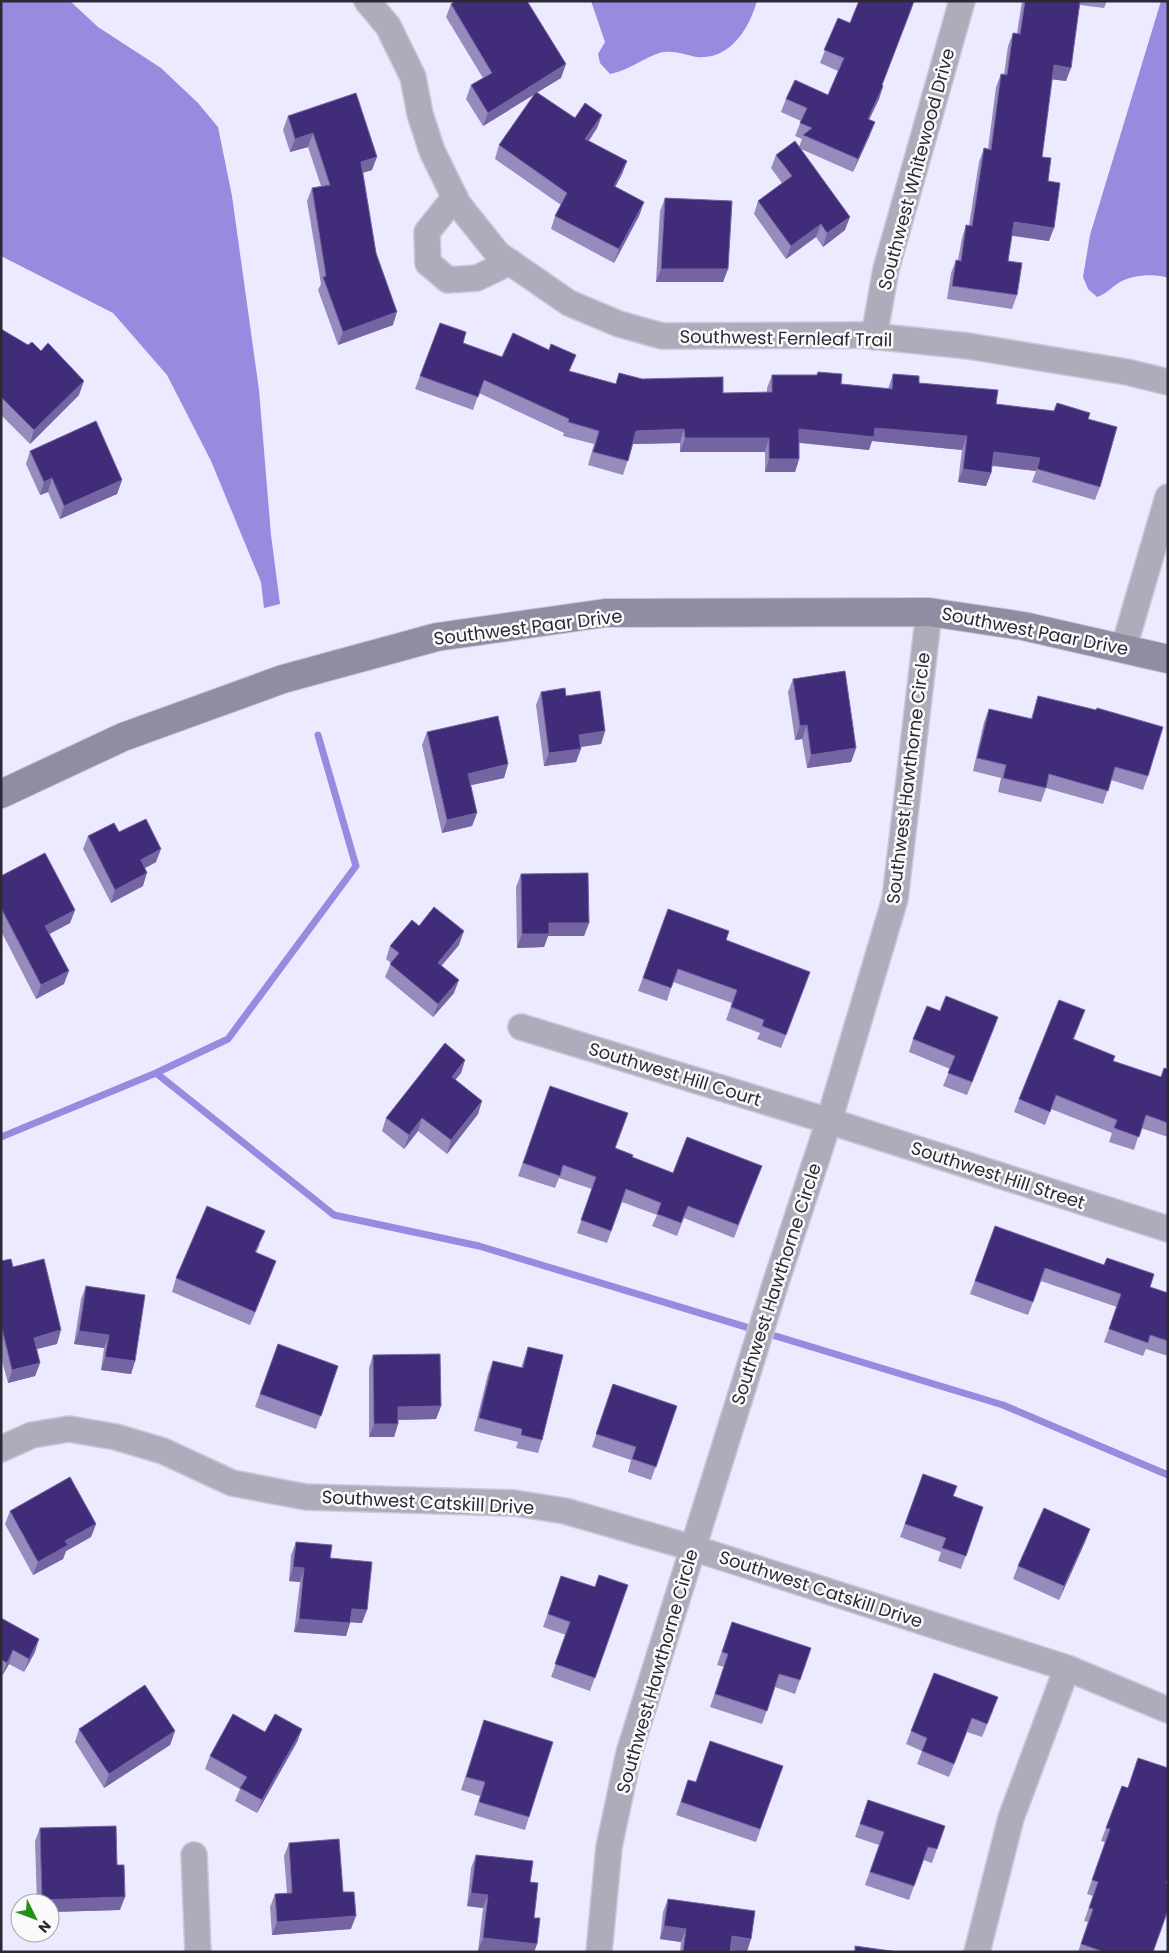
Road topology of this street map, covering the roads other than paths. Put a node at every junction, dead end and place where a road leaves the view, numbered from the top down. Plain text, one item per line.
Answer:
1 (367, 1) edge
2 (962, 1) edge
3 (455, 196) junction
4 (510, 262) junction
5 (874, 337) junction
6 (1168, 382) edge
7 (1168, 497) edge
8 (929, 612) junction
9 (1124, 648) junction
10 (1166, 653) edge
11 (1, 794) edge
12 (521, 1027) dead end
13 (829, 1121) junction
14 (1168, 1229) edge
15 (1, 1450) edge
16 (693, 1548) junction
17 (1067, 1668) junction
18 (1168, 1710) edge
19 (194, 1855) dead end
20 (198, 1952) edge
21 (599, 1952) edge
22 (977, 1952) edge

1 - 3 street, Southwest Fernleaf Trail
2 - 5 street, Southwest Whitewood Drive
3 - 4 street, Southwest Fernleaf Trail
3 - 4 street
4 - 5 street, Southwest Fernleaf Trail
5 - 6 street, Southwest Fernleaf Trail
7 - 9 street
8 - 9 street, Southwest Paar Drive
8 - 11 street, Southwest Paar Drive
8 - 13 street, Southwest Hawthorne Circle
9 - 10 street, Southwest Paar Drive
12 - 13 street, Southwest Hill Court
13 - 14 street, Southwest Hill Street
13 - 16 street, Southwest Hawthorne Circle
15 - 16 street, Southwest Catskill Drive
16 - 17 street, Southwest Catskill Drive
16 - 21 street, Southwest Hawthorne Circle
17 - 18 street, Southwest Catskill Drive
17 - 22 street
19 - 20 street

